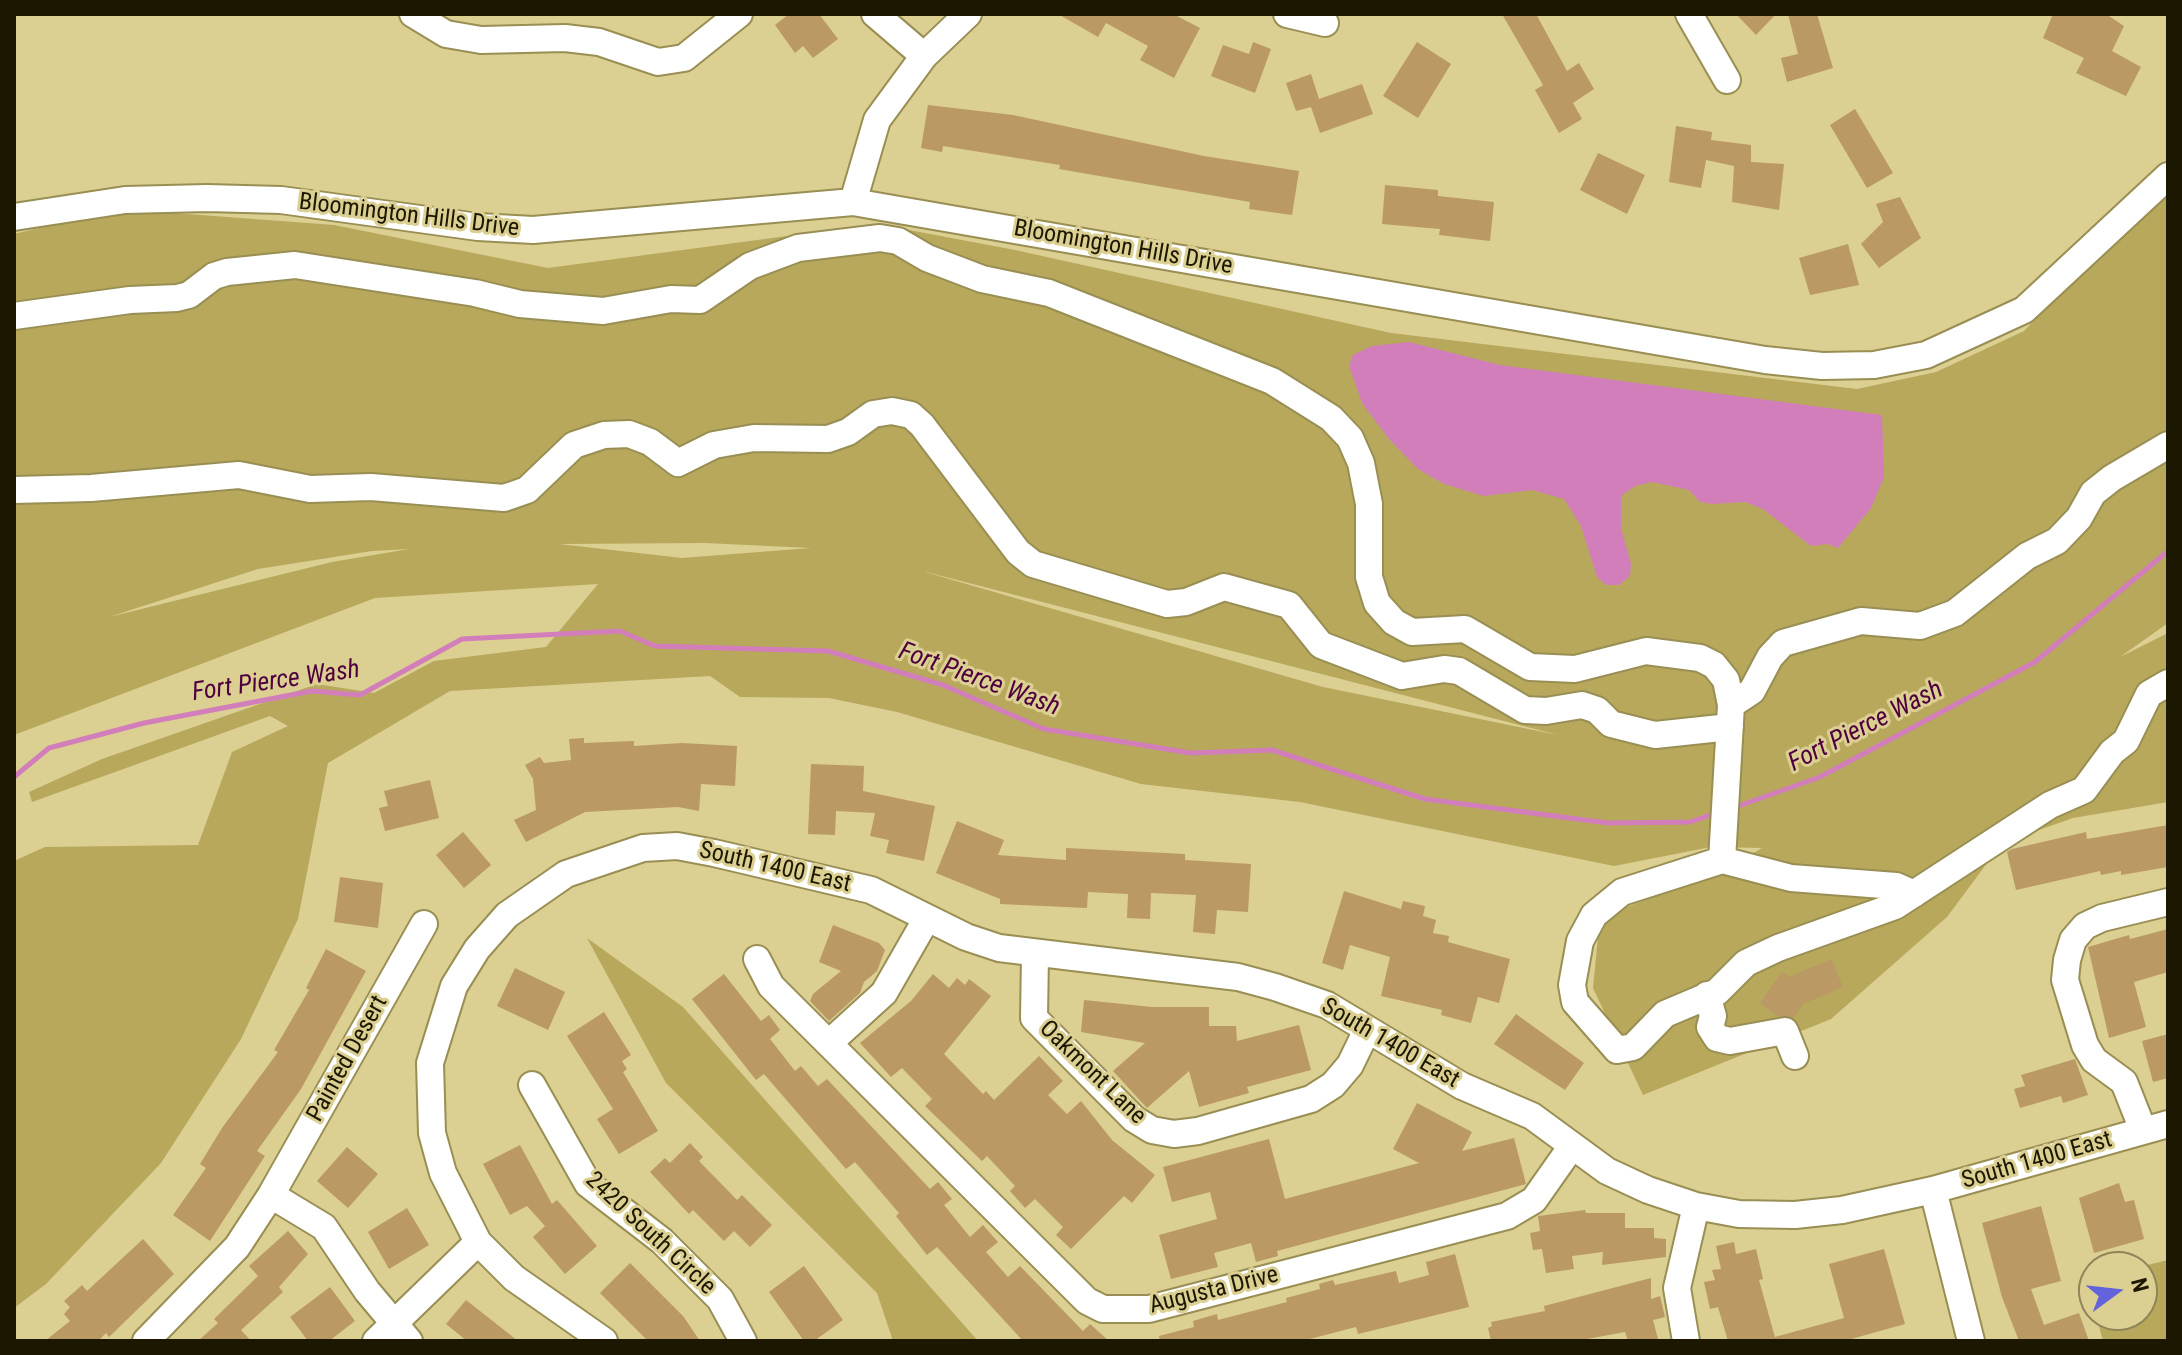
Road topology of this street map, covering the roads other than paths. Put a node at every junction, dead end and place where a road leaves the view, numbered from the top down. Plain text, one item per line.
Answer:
1 (413, 14) edge
2 (739, 14) edge
3 (875, 14) edge
4 (968, 14) edge
5 (1287, 14) edge
6 (1689, 14) edge
7 (1325, 23) dead end
8 (924, 56) junction
9 (1727, 80) dead end
10 (2168, 176) edge
11 (853, 202) junction
12 (14, 217) edge
13 (14, 316) edge
14 (2168, 445) edge
15 (14, 490) edge
16 (2168, 683) edge
17 (1731, 716) junction
18 (1724, 854) junction
19 (1914, 894) junction
20 (2168, 902) edge
21 (927, 918) junction
22 (424, 924) dead end
23 (1035, 954) junction
24 (757, 959) dead end
25 (1707, 995) junction
26 (1367, 1030) junction
27 (829, 1043) junction
28 (1795, 1056) dead end
29 (532, 1085) dead end
30 (2156, 1127) edge
31 (1572, 1146) junction
32 (1933, 1190) junction
33 (271, 1195) junction
34 (1696, 1206) junction
35 (478, 1242) junction
36 (392, 1335) edge
37 (146, 1341) edge
38 (604, 1341) edge
39 (743, 1341) edge
40 (1686, 1341) edge
41 (1971, 1341) edge

1 - 2 street
3 - 8 street
4 - 8 street
5 - 7 street
6 - 9 street
8 - 11 street
10 - 11 street, Bloomington Hills Drive
11 - 12 street, Bloomington Hills Drive
13 - 17 street
14 - 17 street
15 - 17 street
16 - 19 street
17 - 18 street
18 - 19 street
18 - 25 street
19 - 25 street
20 - 30 street
21 - 23 street, South 1400 East
21 - 27 street
21 - 35 street, South 1400 East
22 - 33 street, Painted Desert
23 - 26 street, South 1400 East
23 - 26 street, Oakmont Lane
24 - 27 street, Augusta Drive
25 - 28 street
26 - 31 street, South 1400 East
27 - 31 street, Augusta Drive
29 - 39 street, 2420 South Circle
30 - 32 street, South 1400 East
31 - 34 street, South 1400 East
32 - 34 street, South 1400 East
32 - 41 street
33 - 36 street
33 - 37 street, Painted Desert
34 - 40 street
35 - 36 street
35 - 38 street, South 1400 East

